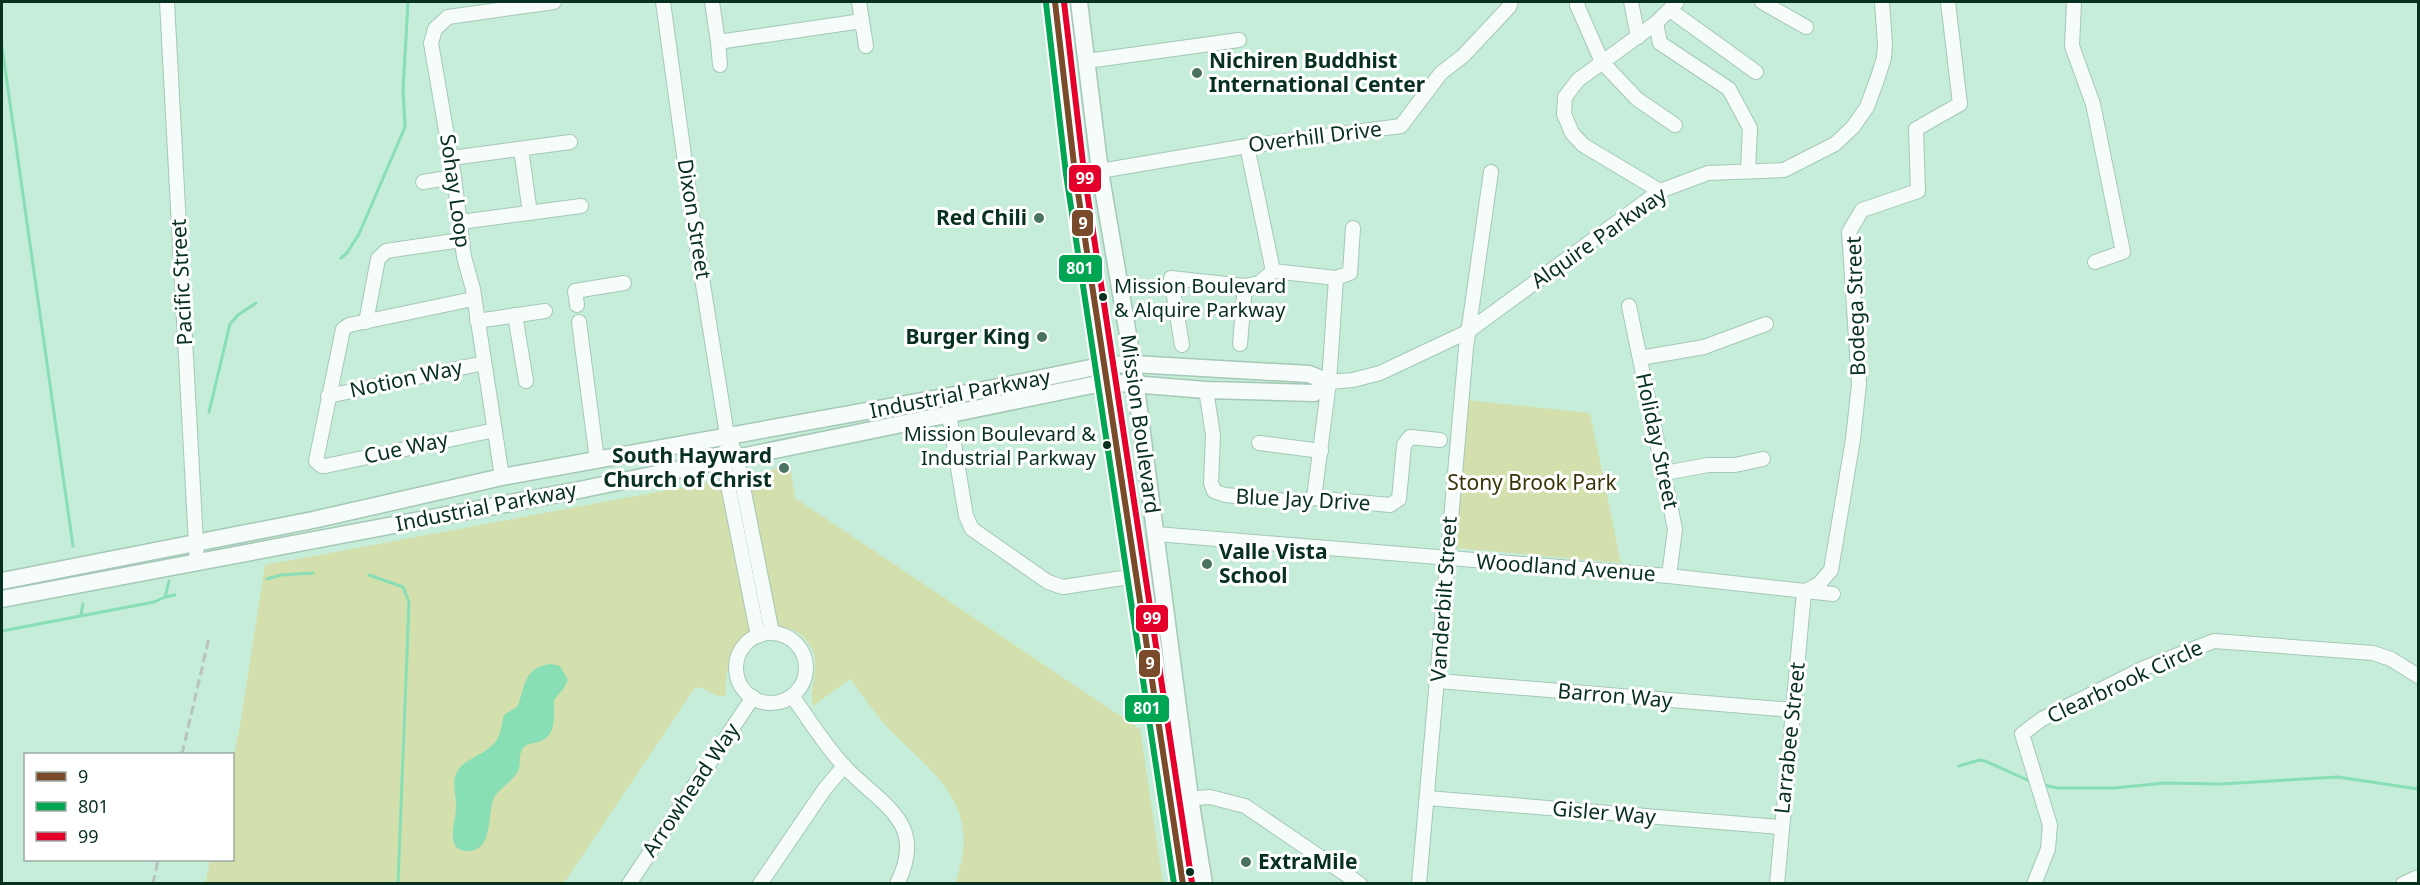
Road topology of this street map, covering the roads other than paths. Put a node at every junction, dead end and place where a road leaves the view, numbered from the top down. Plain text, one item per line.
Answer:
1 (167, 2) edge
2 (554, 2) edge
3 (663, 2) edge
4 (712, 2) edge
5 (859, 2) edge
6 (1055, 2) edge
7 (1078, 2) edge
8 (1511, 2) edge
9 (1578, 2) edge
10 (1631, 2) edge
11 (1762, 2) edge
12 (1882, 2) edge
13 (1948, 2) edge
14 (2074, 2) edge
15 (1673, 6) edge
16 (862, 21) junction
17 (1656, 23) junction
18 (1806, 27) dead end
19 (1638, 37) junction
20 (1239, 40) dead end
21 (718, 42) junction
22 (866, 46) dead end
23 (1087, 61) junction
24 (1602, 62) junction
25 (720, 65) dead end
26 (1756, 72) dead end
27 (1675, 125) dead end
28 (570, 142) dead end
29 (1246, 146) junction
30 (521, 149) junction
31 (451, 158) junction
32 (1100, 171) junction
33 (1748, 171) junction
34 (1491, 172) dead end
35 (454, 177) junction
36 (423, 182) dead end
37 (1660, 191) junction
38 (581, 206) dead end
39 (530, 213) junction
40 (460, 222) junction
41 (1353, 228) dead end
42 (461, 240) junction
43 (2095, 262) dead end
44 (1273, 271) junction
45 (1336, 278) junction
46 (624, 283) dead end
47 (1245, 286) junction
48 (473, 299) junction
49 (577, 305) dead end
50 (1629, 306) dead end
51 (545, 311) dead end
52 (515, 315) junction
53 (477, 321) junction
54 (366, 322) junction
55 (579, 322) dead end
56 (1766, 324) dead end
57 (1467, 332) junction
58 (1240, 344) dead end
59 (1182, 345) dead end
60 (1640, 358) junction
61 (484, 363) junction
62 (1133, 364) junction
63 (1106, 374) junction
64 (526, 381) dead end
65 (1136, 382) junction
66 (1329, 382) junction
67 (1206, 390) junction
68 (328, 396) junction
69 (949, 414) junction
70 (495, 430) junction
71 (727, 435) junction
72 (1440, 440) dead end
73 (1259, 443) dead end
74 (1321, 451) junction
75 (730, 458) junction
76 (1764, 459) dead end
77 (597, 460) junction
78 (1665, 473) junction
79 (502, 477) junction
80 (1314, 498) junction
81 (1156, 534) junction
82 (195, 544) junction
83 (1447, 559) junction
84 (197, 563) junction
85 (1136, 576) junction
86 (1669, 576) junction
87 (2, 581) edge
88 (1804, 592) junction
89 (1833, 594) dead end
90 (2, 599) edge
91 (765, 634) junction
92 (2418, 676) edge
93 (1438, 681) junction
94 (792, 696) junction
95 (753, 697) junction
96 (1792, 710) junction
97 (844, 766) junction
98 (1190, 798) junction
99 (1427, 798) junction
100 (1170, 800) junction
101 (1781, 828) junction
102 (2418, 877) edge
103 (629, 884) edge
104 (760, 884) edge
105 (897, 884) edge
106 (1183, 884) edge
107 (1204, 884) edge
108 (1360, 884) edge
109 (1419, 884) edge
110 (1777, 884) edge
111 (2034, 884) edge
112 (2403, 884) edge

1 - 82 street, Pacific Street
2 - 31 street, Sohay Loop
3 - 71 street, Dixon Street
4 - 21 street
5 - 16 street
6 - 63 main road, Mission Boulevard
7 - 23 main road, Mission Boulevard
8 - 29 street, Overhill Drive
9 - 24 street
10 - 19 street
11 - 18 street
12 - 33 street, Alquire Parkway
13 - 88 street, Bodega Street
14 - 43 street
15 - 17 street
15 - 26 street
16 - 21 street
16 - 22 street
17 - 19 street
17 - 33 street
19 - 24 street
20 - 23 street
21 - 25 street
23 - 32 main road, Mission Boulevard
24 - 27 street
24 - 37 street
28 - 30 street
29 - 32 street, Overhill Drive
29 - 44 street
30 - 31 street
30 - 39 street
31 - 35 street, Sohay Loop
32 - 62 main road, Mission Boulevard
33 - 37 street, Alquire Parkway
34 - 57 street, Vanderbilt Street
35 - 36 street
35 - 40 street, Sohay Loop
37 - 57 street, Alquire Parkway
38 - 39 street
39 - 40 street
40 - 42 street, Sohay Loop
41 - 45 street
42 - 48 street, Sohay Loop
42 - 54 street
44 - 45 street
44 - 47 street
45 - 66 street
46 - 49 street
47 - 58 street
47 - 59 street
48 - 53 street, Sohay Loop
48 - 54 street
50 - 60 street, Holiday Street
51 - 52 street
52 - 53 street
52 - 64 street
53 - 61 street, Sohay Loop
54 - 68 street
55 - 77 street
56 - 60 street
57 - 66 street, Alquire Parkway
57 - 83 street, Vanderbilt Street
60 - 78 street, Holiday Street
61 - 68 street, Notion Way
61 - 70 street, Sohay Loop
62 - 63 main road, Industrial Parkway
62 - 65 main road, Mission Boulevard
62 - 66 main road, Alquire Parkway
63 - 65 main road, Industrial Parkway
63 - 69 main road, Industrial Parkway
63 - 71 main road, Industrial Parkway
63 - 85 main road, Mission Boulevard
65 - 67 main road, Alquire Parkway
65 - 81 main road, Mission Boulevard
66 - 67 main road, Alquire Parkway
66 - 74 street
67 - 80 street, Blue Jay Drive
68 - 70 street, Cue Way
69 - 75 main road, Industrial Parkway
69 - 85 street
70 - 79 street, Sohay Loop
71 - 75 street
71 - 77 main road, Industrial Parkway
72 - 80 street, Blue Jay Drive
73 - 74 street
74 - 80 street
75 - 84 main road, Industrial Parkway
75 - 91 street
76 - 78 street
77 - 79 main road, Industrial Parkway
78 - 86 street, Holiday Street
79 - 82 main road, Industrial Parkway
81 - 83 street, Woodland Avenue
81 - 98 main road, Mission Boulevard
82 - 84 street, Pacific Street
82 - 87 main road, Industrial Parkway
83 - 86 street, Woodland Avenue
83 - 93 street, Vanderbilt Street
84 - 90 main road, Industrial Parkway
85 - 100 main road, Mission Boulevard
86 - 88 street, Woodland Avenue
88 - 89 street, Woodland Avenue
88 - 96 street, Larrabee Street
91 - 94 street
91 - 95 street
92 - 111 street, Clearbrook Circle
93 - 96 street, Barron Way
93 - 99 street, Vanderbilt Street
94 - 95 street
94 - 97 street
95 - 103 street, Arrowhead Way
96 - 101 street, Larrabee Street
97 - 104 street
97 - 105 street
98 - 100 street
98 - 107 main road, Mission Boulevard
98 - 108 street
99 - 101 street, Gisler Way
99 - 109 street, Vanderbilt Street
100 - 106 main road, Mission Boulevard
101 - 110 street, Larrabee Street
102 - 112 street

